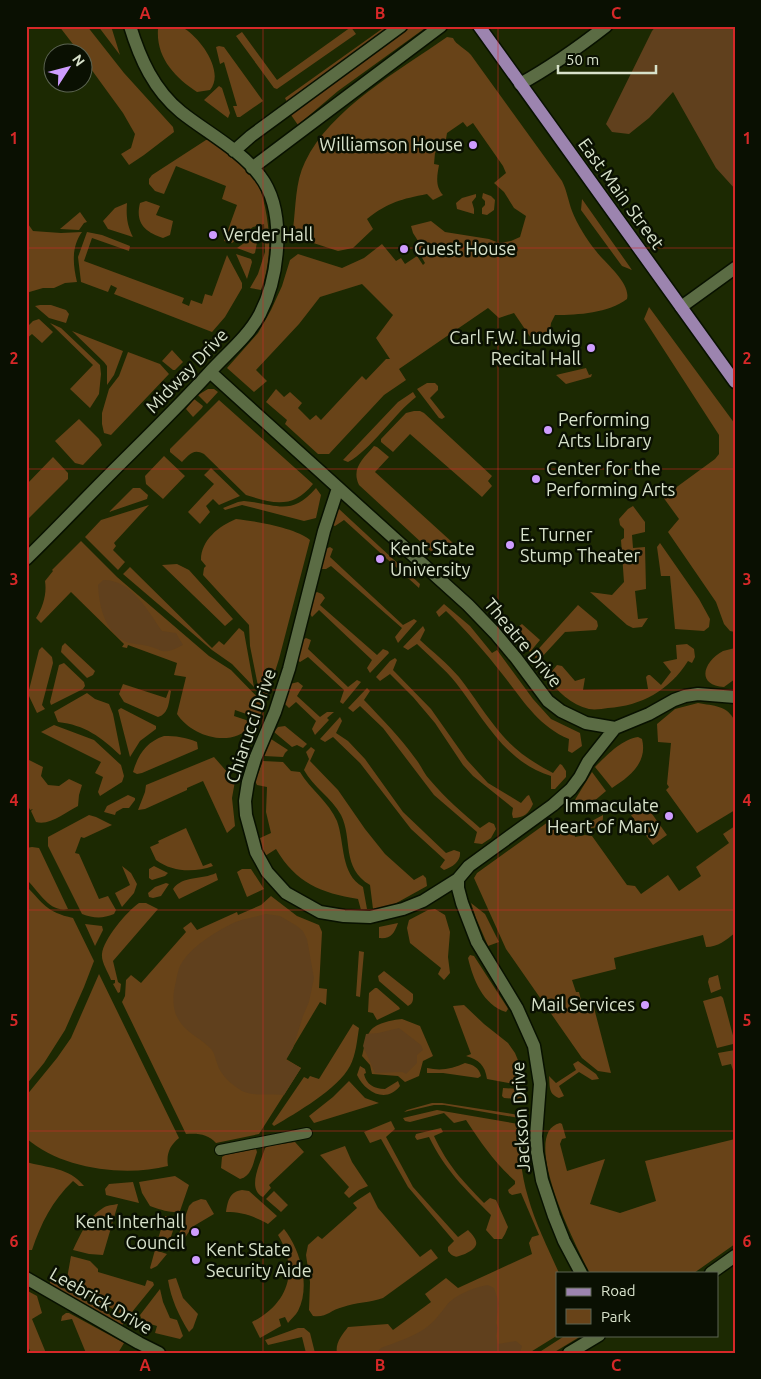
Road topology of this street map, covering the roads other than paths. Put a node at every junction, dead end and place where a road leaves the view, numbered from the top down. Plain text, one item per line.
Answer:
1 (130, 26) edge
2 (401, 26) edge
3 (441, 26) edge
4 (479, 26) edge
5 (606, 26) edge
6 (520, 84) junction
7 (234, 151) junction
8 (252, 168) junction
9 (735, 268) edge
10 (680, 307) junction
11 (210, 372) junction
12 (735, 382) edge
13 (338, 488) junction
14 (26, 559) edge
15 (735, 697) edge
16 (615, 728) junction
17 (458, 879) junction
18 (307, 1133) dead end
19 (220, 1150) dead end
20 (735, 1256) edge
21 (581, 1272) edge
22 (712, 1272) edge
23 (26, 1278) edge
24 (596, 1336) edge
25 (159, 1353) edge
26 (569, 1353) edge

1 - 7 street, Midway Drive
2 - 7 street
3 - 8 street
4 - 6 main road, East Main Street
5 - 6 street
6 - 10 main road, East Main Street
7 - 8 street, Midway Drive
8 - 11 street, Midway Drive
9 - 10 street
10 - 12 main road, East Main Street
11 - 13 street, Theatre Drive
11 - 14 street, Midway Drive
13 - 16 street, Theatre Drive
13 - 17 street, Chiarucci Drive
15 - 16 street
16 - 17 street, Chiarucci Drive
17 - 21 street, Jackson Drive
18 - 19 street
20 - 22 street
23 - 25 street, Leebrick Drive
24 - 26 street

